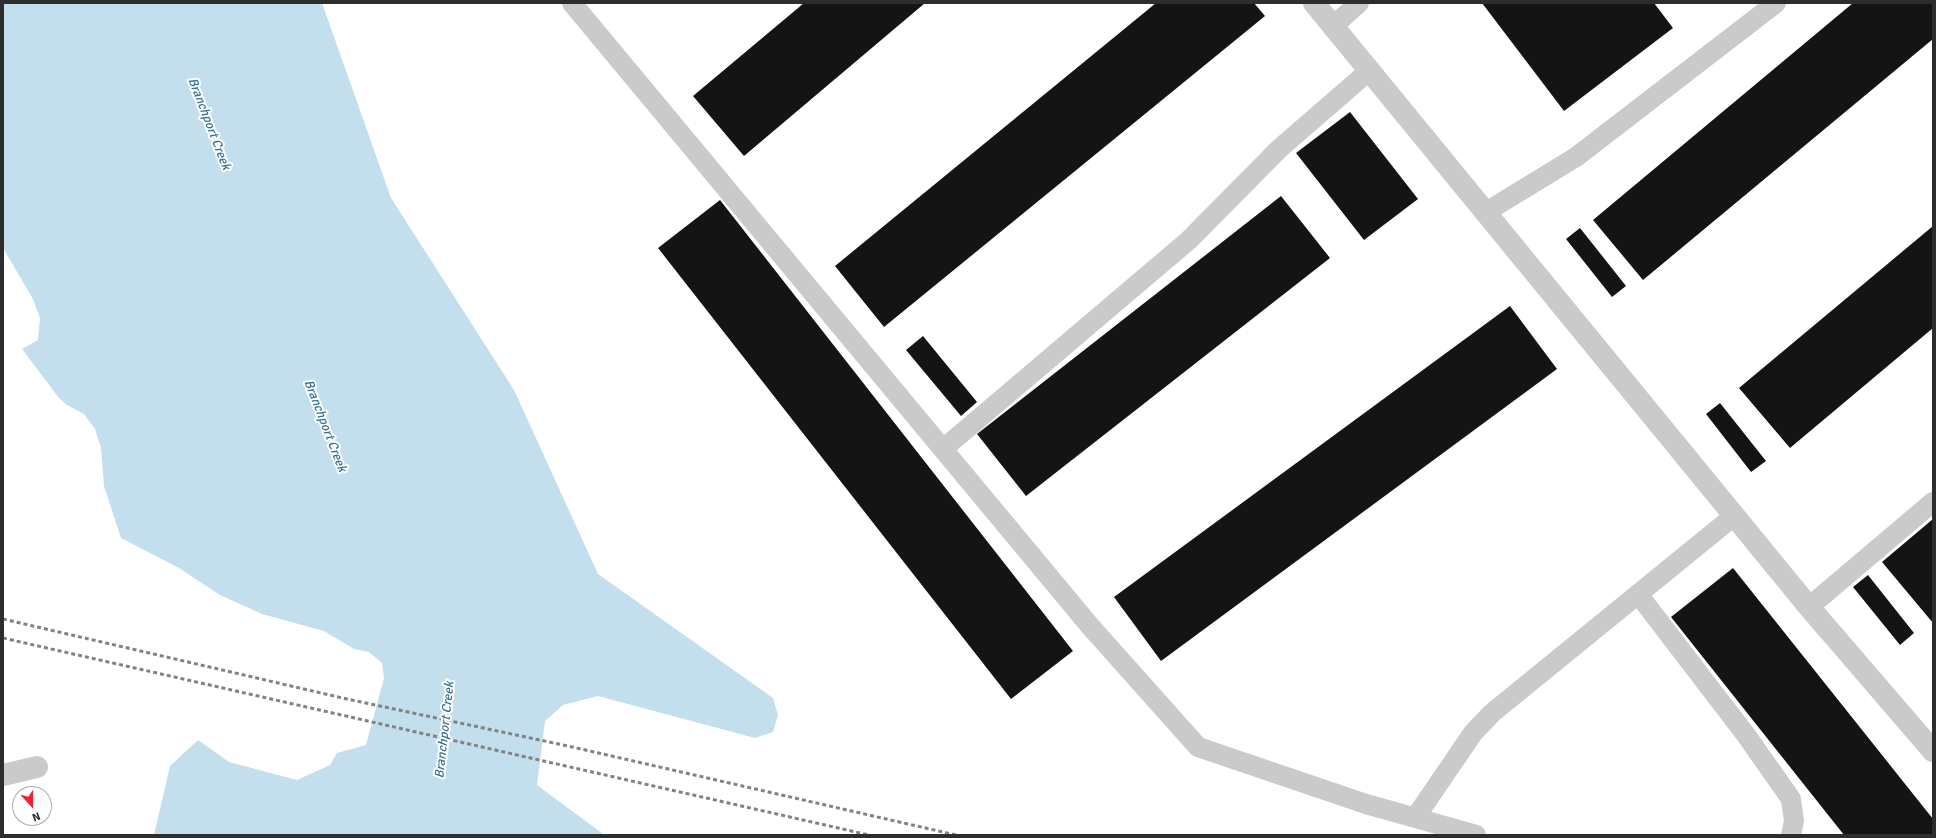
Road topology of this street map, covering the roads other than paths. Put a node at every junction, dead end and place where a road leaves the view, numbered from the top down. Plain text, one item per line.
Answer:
1 (572, 3) edge
2 (1314, 3) edge
3 (1359, 3) edge
4 (1776, 3) edge
5 (1333, 26) junction
6 (1370, 70) junction
7 (1486, 212) junction
8 (943, 449) junction
9 (1933, 502) edge
10 (1734, 516) junction
11 (1638, 594) junction
12 (1809, 607) junction
13 (1933, 751) edge
14 (37, 767) dead end
15 (3, 776) edge
16 (1415, 818) junction
17 (1476, 835) edge
18 (1791, 835) edge

1 - 8 lane
2 - 5 street
3 - 5 lane
4 - 7 lane
5 - 6 street
6 - 7 street
6 - 8 lane
7 - 10 street
8 - 16 lane
9 - 12 lane
10 - 11 lane
10 - 12 street
11 - 16 lane
11 - 18 lane
12 - 13 street
14 - 15 street
16 - 17 lane

